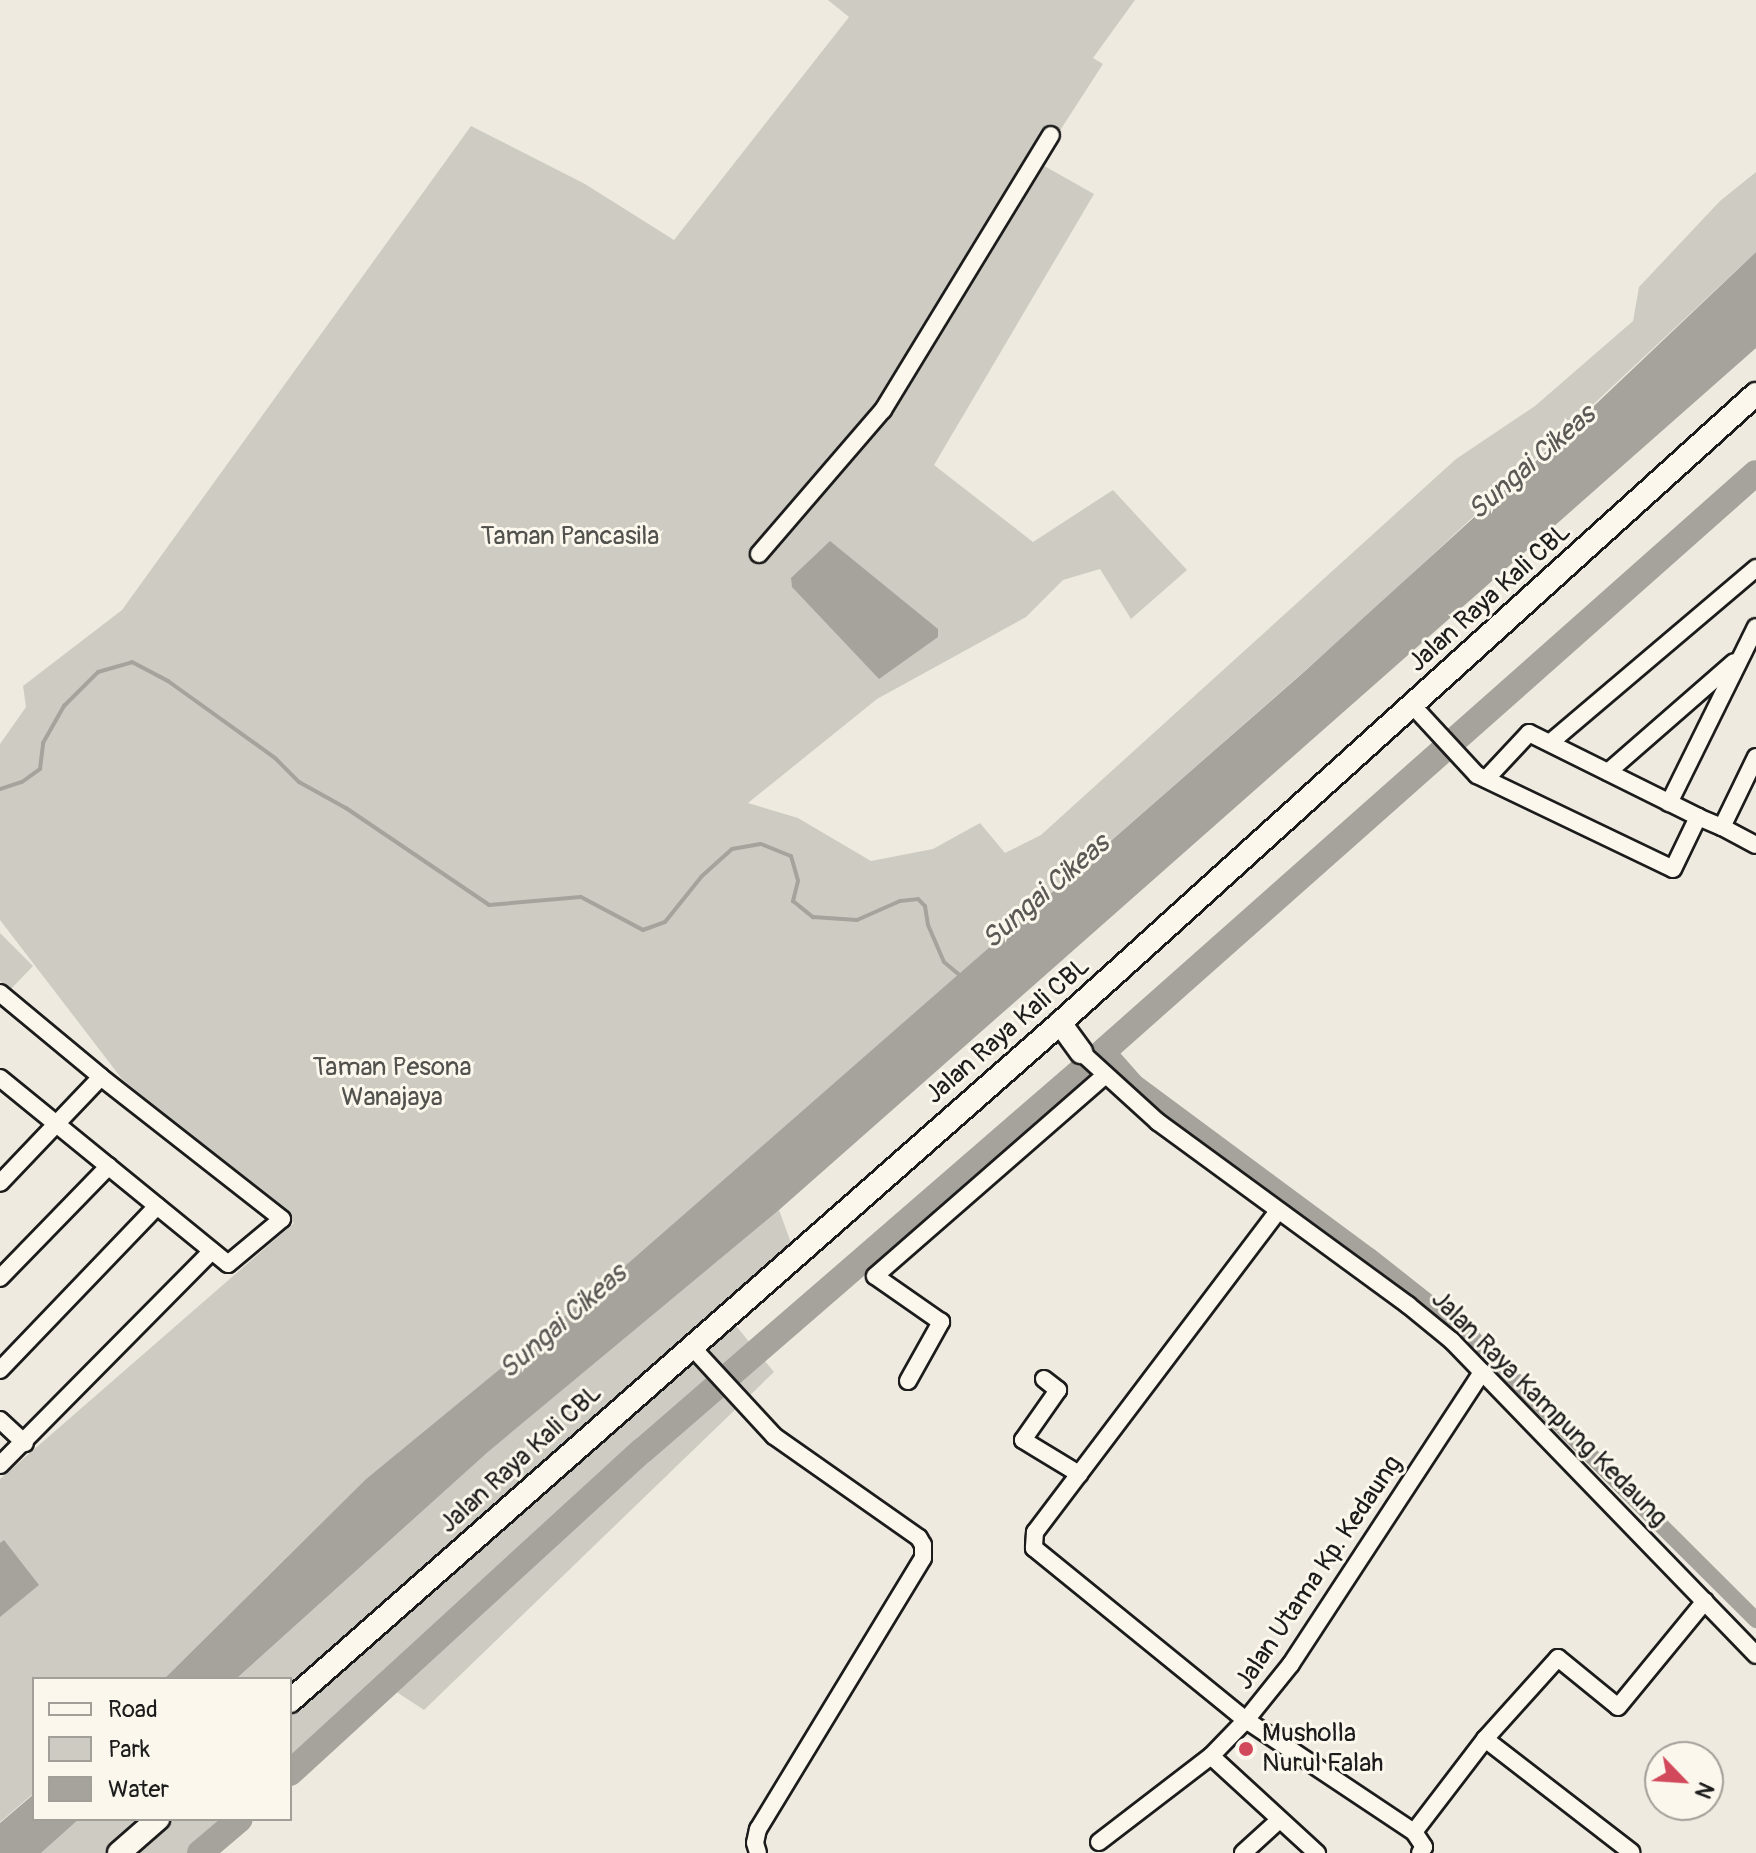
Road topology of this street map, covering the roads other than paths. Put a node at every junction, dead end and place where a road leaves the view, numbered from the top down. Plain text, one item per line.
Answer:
1 (1051, 135) dead end
2 (1756, 394) edge
3 (759, 554) dead end
4 (1756, 568) edge
5 (1756, 627) edge
6 (1741, 656) junction
7 (1413, 706) junction
8 (1551, 742) junction
9 (1756, 757) edge
10 (1608, 772) junction
11 (1486, 779) junction
12 (1669, 803) junction
13 (1698, 817) junction
14 (1722, 827) junction
15 (1756, 845) edge
16 (0, 993) edge
17 (1060, 1023) junction
18 (1081, 1052) joint
19 (1102, 1074) junction
20 (101, 1077) junction
21 (1, 1080) edge
22 (58, 1122) junction
23 (109, 1166) junction
24 (0, 1183) edge
25 (157, 1206) junction
26 (1278, 1211) junction
27 (212, 1251) junction
28 (0, 1278) edge
29 (691, 1346) junction
30 (0, 1370) edge
31 (1482, 1372) junction
32 (1044, 1379) dead end
33 (908, 1381) dead end
34 (0, 1420) edge
35 (25, 1443) junction
36 (0, 1465) edge
37 (1079, 1474) junction
38 (1705, 1601) junction
39 (1756, 1655) edge
40 (292, 1699) edge
41 (1246, 1720) junction
42 (1485, 1739) junction
43 (1211, 1756) junction
44 (156, 1821) edge
45 (1278, 1821) junction
46 (1414, 1832) junction
47 (1099, 1842) dead end
48 (1631, 1852) edge
49 (119, 1853) edge
50 (758, 1853) edge
51 (1243, 1853) edge
52 (1317, 1853) edge
53 (1420, 1853) edge

1 - 3 street
2 - 7 main road, Jalan Raya Kali CBL
4 - 8 street
5 - 6 street
6 - 10 street
6 - 12 street
7 - 11 street
7 - 17 main road, Jalan Raya Kali CBL
8 - 10 street
8 - 11 street
9 - 14 street
10 - 12 street
11 - 13 street
12 - 13 street
13 - 14 street
14 - 15 street
16 - 20 street
17 - 18 main road
17 - 29 main road, Jalan Raya Kali CBL
18 - 19 street, Jalan Raya Kampung Kedaung
19 - 26 street, Jalan Raya Kampung Kedaung
19 - 33 street
20 - 22 street
20 - 27 street
21 - 22 street
22 - 23 street
22 - 24 street
23 - 25 street
23 - 28 street
25 - 27 street
25 - 30 street
26 - 31 street, Jalan Raya Kampung Kedaung
26 - 37 street
27 - 35 street
29 - 40 main road, Jalan Raya Kali CBL
29 - 50 street
31 - 38 street, Jalan Raya Kampung Kedaung
31 - 41 street, Jalan Utama Kp. Kedaung
32 - 37 street
34 - 35 street
35 - 36 street
37 - 41 street
38 - 39 street, Jalan Raya Kampung Kedaung
38 - 42 street
41 - 43 street, Jalan Utama Kp. Kedaung
41 - 46 street
42 - 46 street
42 - 48 street
43 - 45 street
43 - 47 street, Jalan Utama Kp. Kedaung
44 - 49 main road
45 - 51 street
45 - 52 street
46 - 53 street

